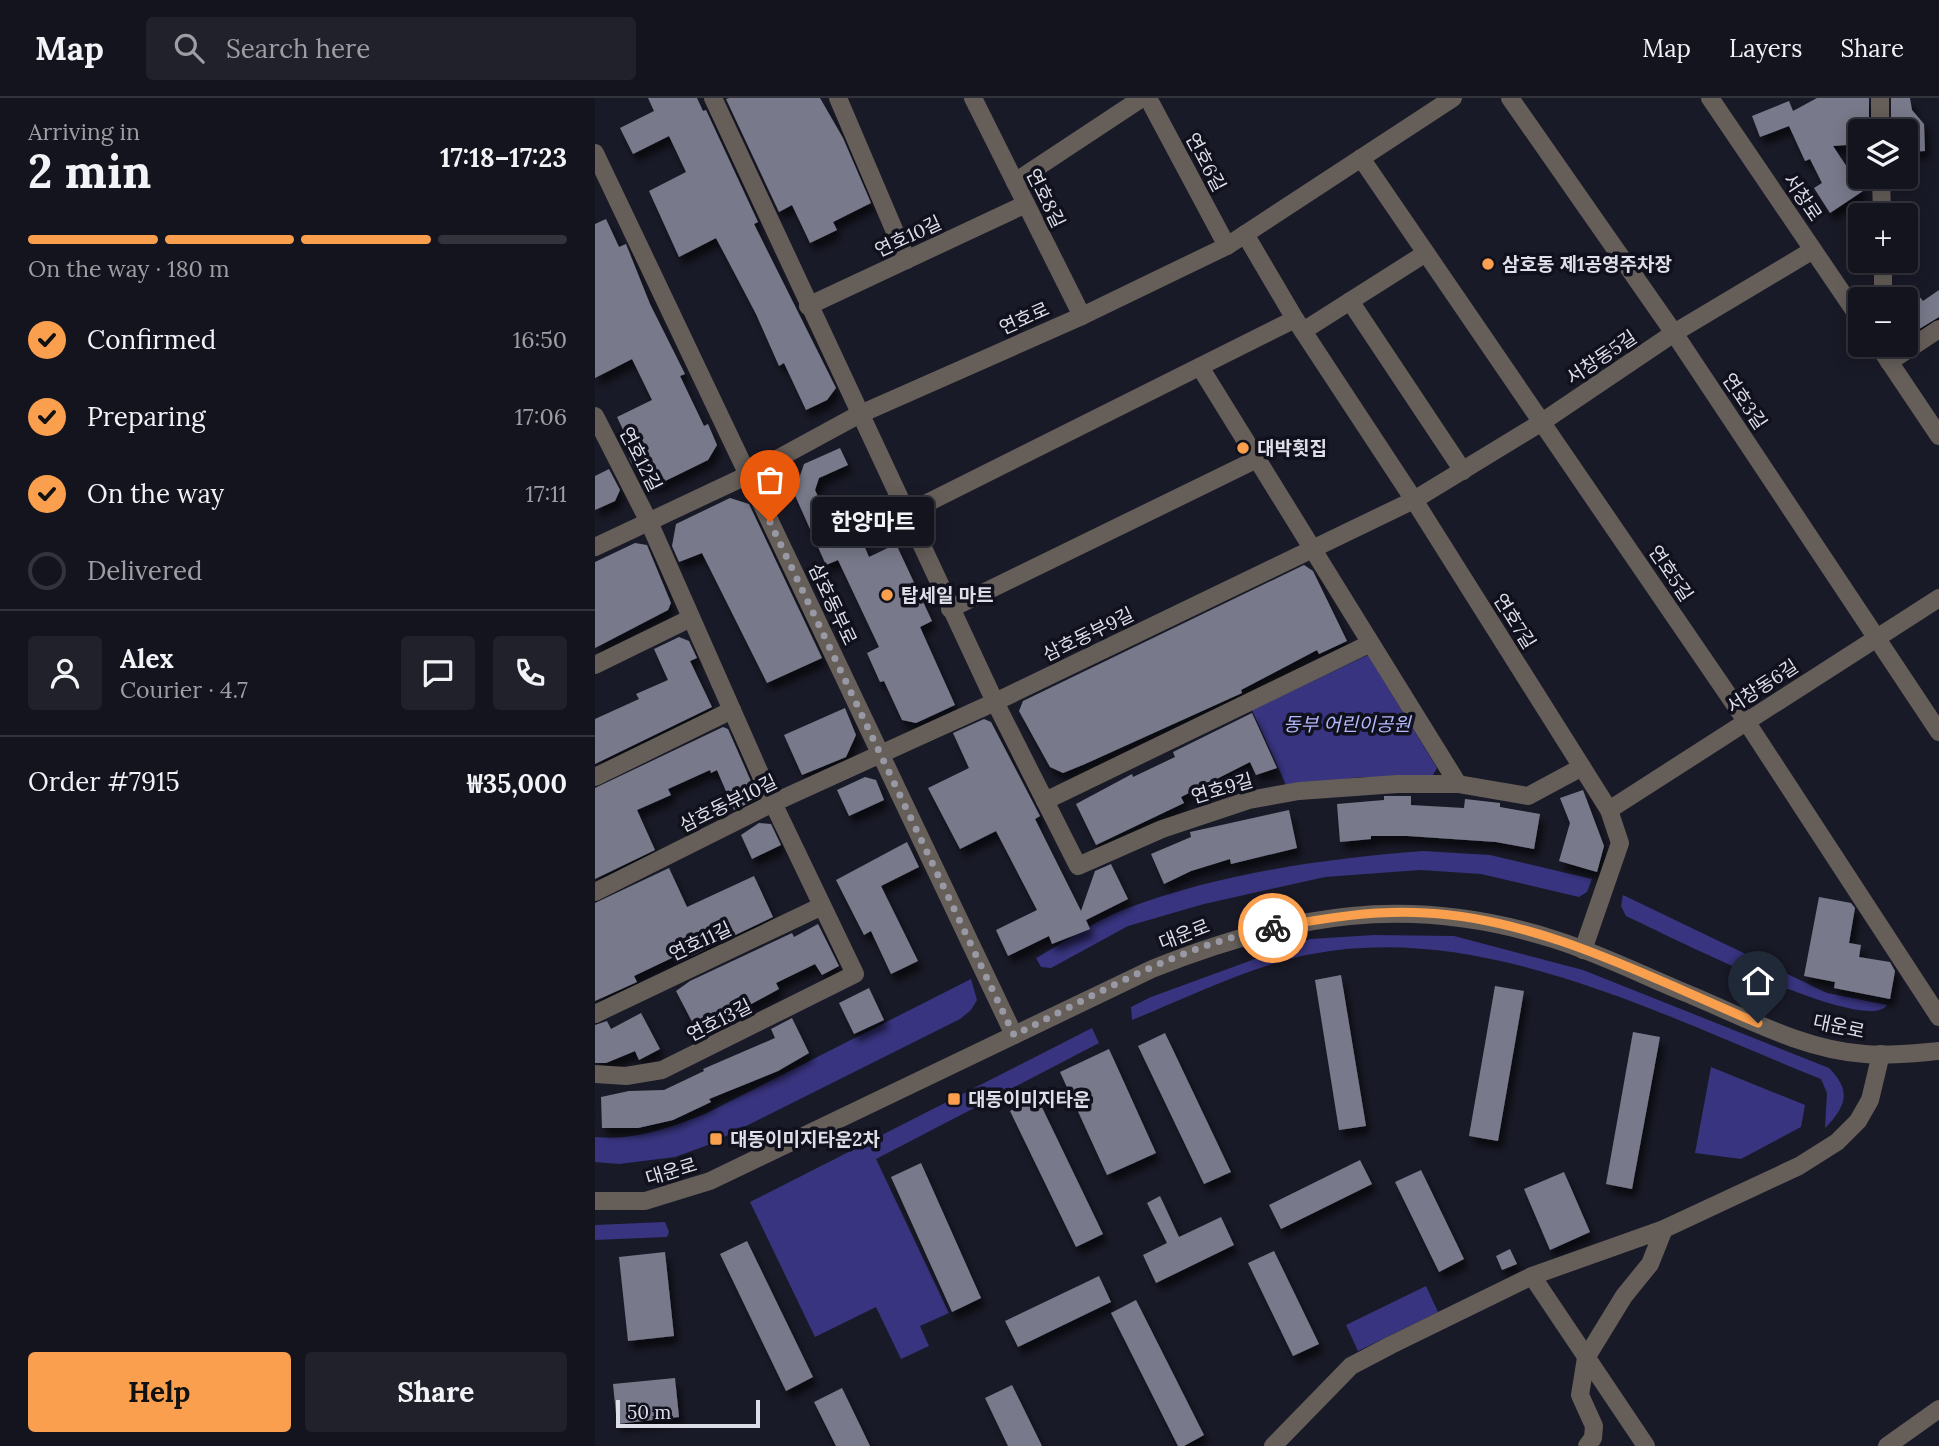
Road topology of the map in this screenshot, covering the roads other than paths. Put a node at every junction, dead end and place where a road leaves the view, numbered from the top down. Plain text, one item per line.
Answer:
1 (713, 98) edge
2 (838, 98) edge
3 (973, 98) edge
4 (1142, 98) edge
5 (1148, 98) edge
6 (1453, 98) edge
7 (1510, 98) edge
8 (1710, 98) edge
9 (1880, 98) edge
10 (1880, 119) edge
11 (595, 153) edge
12 (1361, 158) junction
13 (1015, 182) junction
14 (1026, 204) junction
15 (1245, 234) junction
16 (1227, 246) junction
17 (1813, 250) junction
18 (1426, 253) junction
19 (907, 260) junction
20 (1350, 301) junction
21 (1848, 301) edge
22 (808, 306) junction
23 (1081, 316) junction
24 (1299, 325) junction
25 (1939, 328) edge
26 (1674, 333) junction
27 (1886, 357) edge
28 (1889, 362) junction
29 (1200, 367) junction
30 (858, 415) junction
31 (595, 416) edge
32 (1542, 422) junction
33 (1939, 436) edge
34 (1255, 460) junction
35 (1463, 471) junction
36 (748, 475) junction
37 (1414, 500) junction
38 (905, 514) junction
39 (649, 522) junction
40 (595, 547) edge
41 (1313, 549) junction
42 (1939, 598) edge
43 (950, 609) junction
44 (691, 618) junction
45 (1876, 636) junction
46 (1369, 644) junction
47 (595, 665) edge
48 (995, 702) junction
49 (732, 710) junction
50 (1746, 721) junction
51 (1939, 732) edge
52 (881, 755) junction
53 (1582, 767) junction
54 (595, 777) edge
55 (1458, 784) junction
56 (1045, 801) junction
57 (773, 803) junction
58 (1609, 810) junction
59 (595, 892) edge
60 (822, 906) junction
61 (1583, 950) junction
62 (595, 1014) edge
63 (1939, 1017) edge
64 (1014, 1035) junction
65 (1939, 1051) edge
66 (1881, 1054) junction
67 (595, 1074) edge
68 (595, 1202) edge
69 (1664, 1229) junction
70 (1532, 1276) junction
71 (1586, 1358) junction
72 (1939, 1409) edge
73 (1273, 1446) edge
74 (1587, 1446) edge
75 (1646, 1446) edge
76 (1887, 1446) edge

1 - 22 street
2 - 19 street
3 - 13 street, 연호8길
4 - 13 street
5 - 16 street, 연호6길
6 - 12 street, 연호로
7 - 26 street, 연호3길
8 - 17 street, 서창로
9 - 10 street
11 - 36 street, 삼호동부로
12 - 15 street, 연호로
12 - 18 street, 연호5길
13 - 14 street, 연호8길
14 - 19 street, 연호10길
14 - 23 street, 연호8길
15 - 16 street, 연호로
15 - 24 street, 연호7길
16 - 23 street, 연호로
17 - 21 street, 서창로
17 - 26 street, 서창동5길
18 - 20 street
18 - 32 street, 연호5길
19 - 22 street, 연호10길
20 - 24 street
20 - 35 street
22 - 30 street
23 - 30 street, 연호로
24 - 29 street
24 - 37 street, 연호7길
25 - 28 street
26 - 32 street, 서창동5길
26 - 45 street, 연호3길
27 - 28 street
28 - 33 street
29 - 34 street
29 - 38 street
30 - 36 street, 연호로
30 - 38 street, 연호9길
31 - 39 street, 연호12길
32 - 35 street, 서창동5길
32 - 50 street, 연호5길
34 - 41 street
34 - 43 street
35 - 37 street, 서창동5길
36 - 39 street, 연호로
36 - 52 street, 삼호동부로
37 - 41 street, 삼호동부9길
37 - 53 street, 연호7길
38 - 43 street, 연호9길
39 - 40 street, 연호로
39 - 44 street
41 - 46 street
41 - 48 street, 삼호동부9길
42 - 45 street, 서창동6길
43 - 48 street, 연호9길
44 - 47 street
44 - 49 street
45 - 50 street, 서창동6길
45 - 51 street, 연호3길
46 - 55 street
46 - 56 street
48 - 52 street, 삼호동부9길
48 - 56 street, 연호9길
49 - 54 street
49 - 57 street
50 - 58 street, 서창동6길
50 - 63 street, 연호5길
52 - 57 street, 삼호동부10길
52 - 64 street, 삼호동부로
53 - 55 street, 연호9길
53 - 58 street, 연호7길
55 - 56 street, 연호9길
57 - 59 street, 삼호동부10길
57 - 60 street
58 - 61 street, 연호7길
60 - 62 street, 연호11길
60 - 67 street, 연호13길
61 - 64 street, 대운로
61 - 66 street, 대운로
64 - 68 street, 대운로
65 - 66 street, 대운로
66 - 69 street
69 - 70 street
69 - 71 street
70 - 71 street
70 - 73 street
71 - 74 street
71 - 75 street
72 - 76 street

